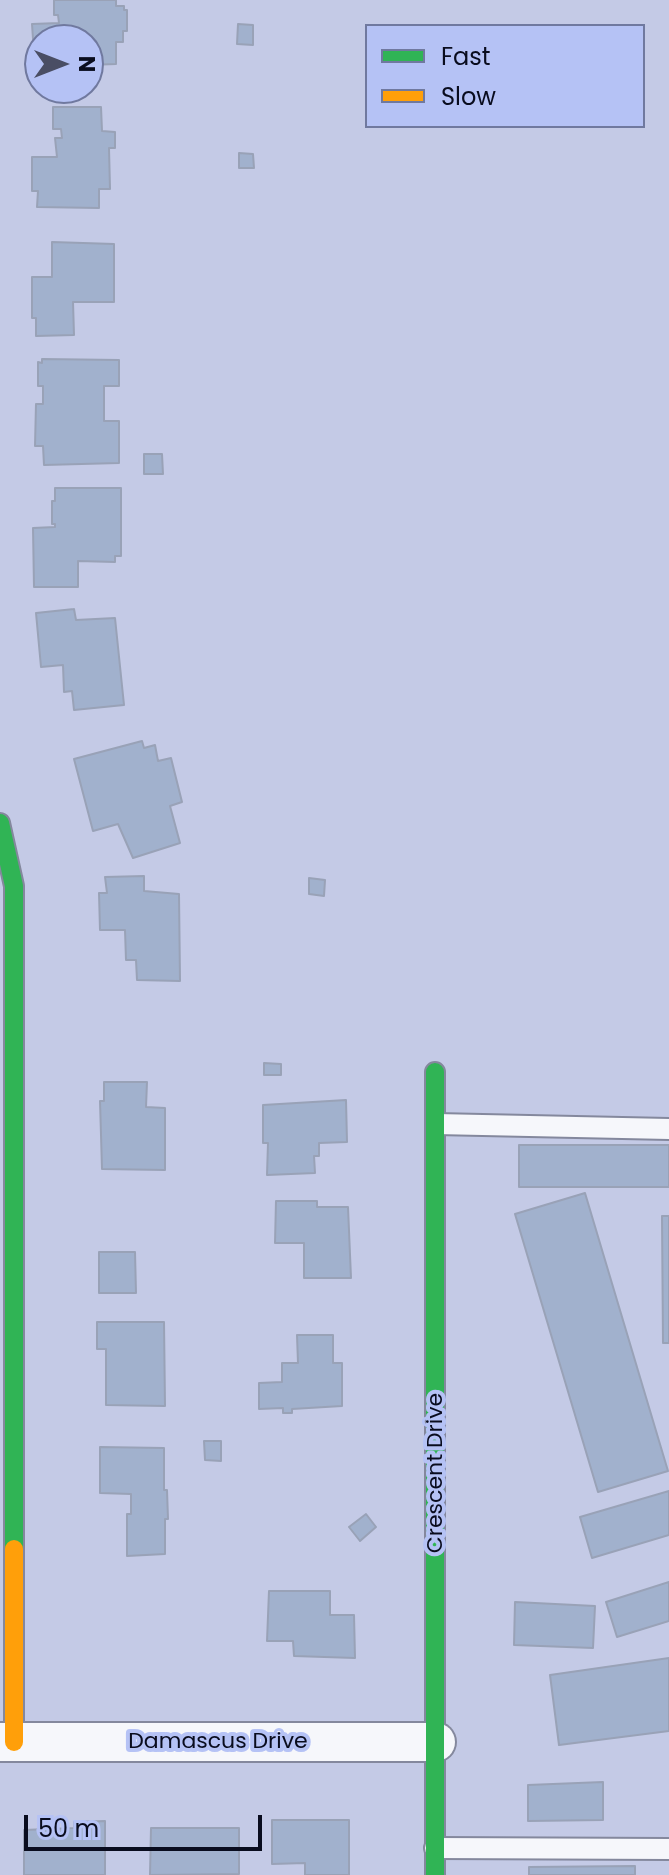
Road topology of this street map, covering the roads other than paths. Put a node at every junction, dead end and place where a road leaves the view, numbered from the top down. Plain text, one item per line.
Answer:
1 (0, 823) edge
2 (435, 1072) dead end
3 (436, 1124) junction
4 (669, 1129) edge
5 (7, 1742) edge
6 (436, 1742) junction
7 (435, 1848) junction
8 (669, 1849) edge
9 (435, 1875) edge

1 - 5 street
2 - 3 street, Crescent Drive
3 - 4 lane
3 - 6 street, Crescent Drive
5 - 6 street, Damascus Drive
6 - 7 street, Crescent Drive
7 - 8 lane
7 - 9 street, Crescent Drive

